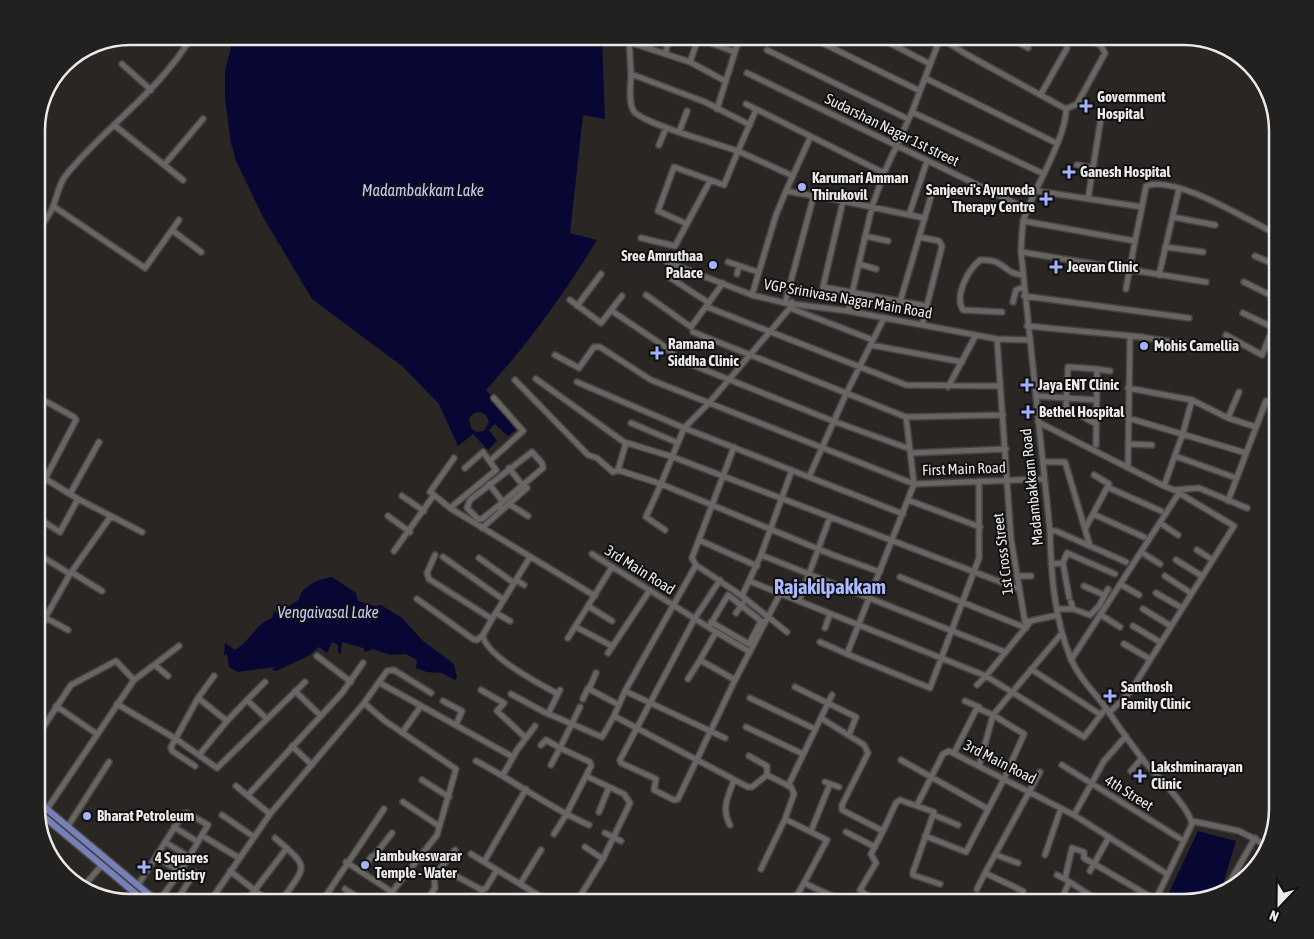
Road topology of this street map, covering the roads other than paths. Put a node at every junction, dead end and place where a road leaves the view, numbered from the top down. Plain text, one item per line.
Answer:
1 (186, 45) edge
2 (629, 45) edge
3 (643, 45) edge
4 (668, 45) edge
5 (696, 45) edge
6 (716, 45) edge
7 (738, 45) edge
8 (826, 45) edge
9 (893, 45) edge
10 (937, 45) edge
11 (952, 45) edge
12 (1023, 45) edge
13 (1100, 45) edge
14 (1028, 48) dead end
15 (1067, 48) dead end
16 (767, 50) dead end
17 (736, 52) junction
18 (665, 54) junction
19 (690, 62) junction
20 (122, 64) dead end
21 (930, 64) junction
22 (747, 73) dead end
23 (631, 74) junction
24 (925, 78) junction
25 (726, 81) junction
26 (151, 90) junction
27 (920, 91) junction
28 (1042, 94) junction
29 (746, 104) dead end
30 (717, 109) junction
31 (1066, 109) junction
32 (756, 110) junction
33 (687, 111) dead end
34 (912, 112) junction
35 (1101, 118) dead end
36 (203, 119) dead end
37 (908, 119) junction
38 (114, 125) junction
39 (750, 125) junction
40 (666, 128) junction
41 (679, 132) junction
42 (810, 138) junction
43 (1056, 143) junction
44 (659, 145) dead end
45 (897, 146) junction
46 (738, 151) junction
47 (927, 161) junction
48 (164, 165) junction
49 (1078, 165) dead end
50 (1093, 168) junction
51 (884, 173) junction
52 (1044, 174) junction
53 (793, 176) junction
54 (183, 180) dead end
55 (710, 181) junction
56 (1179, 189) junction
57 (786, 191) junction
58 (1037, 191) junction
59 (932, 193) dead end
60 (814, 195) junction
61 (1088, 199) junction
62 (843, 201) junction
63 (53, 206) junction
64 (872, 207) junction
65 (1142, 207) junction
66 (1027, 210) junction
67 (909, 215) junction
68 (1173, 217) junction
69 (45, 218) edge
70 (924, 218) junction
71 (179, 220) dead end
72 (1023, 221) junction
73 (687, 224) junction
74 (1215, 225) dead end
75 (1269, 230) edge
76 (173, 231) junction
77 (865, 236) junction
78 (919, 237) junction
79 (641, 238) dead end
80 (888, 241) dead end
81 (1135, 241) junction
82 (1166, 247) junction
83 (201, 252) dead end
84 (1021, 252) junction
85 (1203, 252) dead end
86 (1255, 256) dead end
87 (668, 262) dead end
88 (728, 262) dead end
89 (1269, 262) edge
90 (859, 264) junction
91 (739, 266) junction
92 (876, 269) dead end
93 (1129, 270) junction
94 (758, 272) junction
95 (601, 274) dead end
96 (736, 274) dead end
97 (1023, 275) junction
98 (1159, 275) junction
99 (670, 277) dead end
100 (1206, 282) dead end
101 (1244, 282) dead end
102 (723, 283) junction
103 (1024, 287) junction
104 (1126, 289) dead end
105 (852, 293) junction
106 (1269, 294) edge
107 (646, 295) dead end
108 (752, 295) junction
109 (622, 296) dead end
110 (1024, 296) junction
111 (570, 300) dead end
112 (788, 302) junction
113 (900, 302) junction
114 (1013, 302) dead end
115 (708, 305) junction
116 (577, 306) junction
117 (926, 306) junction
118 (790, 308) junction
119 (612, 311) junction
120 (848, 311) junction
121 (1002, 312) dead end
122 (1243, 313) dead end
123 (884, 318) junction
124 (1189, 318) dead end
125 (922, 325) junction
126 (1028, 326) junction
127 (1269, 326) edge
128 (693, 332) dead end
129 (769, 332) junction
130 (976, 335) junction
131 (1226, 335) dead end
132 (1130, 336) junction
133 (996, 339) junction
134 (1029, 340) junction
135 (1269, 340) edge
136 (872, 342) junction
137 (1189, 345) dead end
138 (555, 355) dead end
139 (749, 356) junction
140 (962, 362) junction
141 (860, 367) junction
142 (1097, 369) junction
143 (1110, 371) dead end
144 (536, 379) dead end
145 (515, 380) dead end
146 (728, 380) junction
147 (577, 382) dead end
148 (1000, 386) junction
149 (948, 387) junction
150 (1128, 388) junction
151 (1239, 392) dead end
152 (846, 394) junction
153 (1036, 396) junction
154 (494, 398) dead end
155 (1067, 398) junction
156 (1097, 400) junction
157 (1192, 400) junction
158 (1266, 401) dead end
159 (45, 403) edge
160 (709, 403) junction
161 (1003, 415) junction
162 (906, 417) junction
163 (1128, 418) junction
164 (1228, 418) junction
165 (833, 421) junction
166 (1038, 422) junction
167 (632, 424) dead end
168 (1096, 424) junction
169 (1256, 427) junction
170 (684, 428) junction
171 (1183, 434) junction
172 (99, 442) dead end
173 (626, 443) junction
174 (678, 443) junction
175 (1128, 444) junction
176 (1096, 445) dead end
177 (1152, 445) dead end
178 (822, 446) junction
179 (734, 447) junction
180 (1006, 449) junction
181 (910, 451) junction
182 (1246, 453) junction
183 (1175, 456) junction
184 (674, 457) junction
185 (454, 458) dead end
186 (491, 460) junction
187 (1043, 462) junction
188 (1128, 466) junction
189 (465, 468) dead end
190 (509, 468) junction
191 (618, 470) junction
192 (792, 470) junction
193 (1094, 475) dead end
194 (723, 476) junction
195 (809, 477) junction
196 (1236, 478) junction
197 (45, 479) joint
198 (1044, 479) junction
199 (1008, 480) junction
200 (980, 481) junction
201 (489, 484) junction
202 (661, 484) junction
203 (914, 484) junction
204 (1164, 486) junction
205 (1107, 487) junction
206 (525, 488) junction
207 (430, 492) junction
208 (70, 494) junction
209 (402, 496) dead end
210 (782, 498) junction
211 (78, 499) junction
212 (908, 500) junction
213 (1228, 501) junction
214 (506, 503) junction
215 (713, 504) junction
216 (450, 508) junction
217 (500, 508) junction
218 (1247, 508) dead end
219 (1160, 511) dead end
220 (424, 512) junction
221 (903, 514) junction
222 (1093, 514) junction
223 (111, 516) junction
224 (388, 516) dead end
225 (528, 516) dead end
226 (830, 517) junction
227 (1160, 522) junction
228 (45, 523) edge
229 (980, 527) junction
230 (1086, 527) junction
231 (482, 528) junction
232 (771, 528) junction
233 (665, 530) dead end
234 (1050, 531) junction
235 (142, 532) dead end
236 (410, 532) junction
237 (1178, 535) dead end
238 (1144, 537) dead end
239 (699, 540) junction
240 (892, 542) junction
241 (1090, 546) junction
242 (819, 549) junction
243 (1197, 550) dead end
244 (394, 551) dead end
245 (1141, 552) junction
246 (434, 554) dead end
247 (592, 554) dead end
248 (761, 555) junction
249 (530, 556) junction
250 (444, 557) dead end
251 (45, 558) edge
252 (479, 558) dead end
253 (1176, 560) dead end
254 (1213, 560) junction
255 (1126, 562) dead end
256 (1063, 563) junction
257 (1051, 564) junction
258 (1160, 564) dead end
259 (696, 565) junction
260 (757, 566) junction
261 (612, 567) junction
262 (880, 572) junction
263 (71, 573) junction
264 (809, 574) junction
265 (975, 574) junction
266 (1115, 574) dead end
267 (1017, 576) junction
268 (1031, 576) dead end
269 (1166, 576) dead end
270 (1202, 576) junction
271 (900, 577) dead end
272 (720, 580) junction
273 (515, 581) junction
274 (749, 581) junction
275 (1120, 584) junction
276 (524, 585) dead end
277 (1084, 586) dead end
278 (1108, 589) dead end
279 (650, 590) junction
280 (1019, 590) junction
281 (102, 591) dead end
282 (1192, 592) junction
283 (1156, 593) dead end
284 (780, 594) junction
285 (595, 596) junction
286 (742, 596) junction
287 (1104, 596) junction
288 (1139, 596) dead end
289 (417, 599) dead end
290 (869, 599) junction
291 (504, 600) junction
292 (799, 601) junction
293 (963, 602) junction
294 (674, 605) junction
295 (742, 605) junction
296 (588, 606) junction
297 (1182, 608) junction
298 (1057, 609) junction
299 (1072, 609) junction
300 (1143, 609) dead end
301 (496, 613) junction
302 (736, 614) dead end
303 (830, 614) junction
304 (1058, 615) junction
305 (1100, 615) junction
306 (46, 618) joint
307 (695, 618) junction
308 (492, 619) junction
309 (769, 619) junction
310 (612, 621) dead end
311 (510, 622) dead end
312 (1026, 624) junction
313 (710, 625) junction
314 (858, 625) junction
315 (1134, 626) dead end
316 (1171, 626) junction
317 (576, 627) junction
318 (1120, 627) dead end
319 (825, 628) dead end
320 (68, 630) dead end
321 (951, 631) junction
322 (716, 632) junction
323 (787, 632) dead end
324 (1062, 633) junction
325 (483, 635) junction
326 (568, 638) dead end
327 (820, 642) dead end
328 (1160, 642) junction
329 (1124, 644) dead end
330 (179, 646) dead end
331 (612, 646) junction
332 (750, 652) junction
333 (1005, 652) junction
334 (608, 653) dead end
335 (847, 654) junction
336 (318, 656) dead end
337 (942, 658) junction
338 (1150, 659) junction
339 (700, 660) junction
340 (1071, 660) junction
341 (364, 663) dead end
342 (155, 665) junction
343 (1031, 669) junction
344 (596, 673) dead end
345 (168, 676) dead end
346 (214, 676) dead end
347 (986, 676) junction
348 (688, 678) dead end
349 (134, 680) junction
350 (736, 680) junction
351 (265, 682) dead end
352 (305, 682) dead end
353 (351, 682) junction
354 (380, 683) junction
355 (978, 685) dead end
356 (795, 687) dead end
357 (588, 688) junction
358 (481, 690) dead end
359 (1012, 690) junction
360 (295, 692) junction
361 (625, 692) junction
362 (431, 693) dead end
363 (511, 694) dead end
364 (832, 695) dead end
365 (198, 698) junction
366 (750, 698) dead end
367 (583, 699) dead end
368 (248, 700) junction
369 (443, 701) dead end
370 (965, 701) dead end
371 (649, 702) junction
372 (364, 703) junction
373 (828, 703) junction
374 (117, 704) junction
375 (619, 705) junction
376 (56, 706) junction
377 (421, 706) junction
378 (979, 706) junction
379 (580, 708) dead end
380 (1106, 708) junction
381 (1109, 713) junction
382 (548, 714) junction
383 (993, 715) junction
384 (1101, 715) junction
385 (321, 716) junction
386 (614, 716) junction
387 (822, 718) junction
388 (267, 720) junction
389 (227, 721) junction
390 (45, 724) edge
391 (572, 724) junction
392 (456, 725) junction
393 (534, 726) dead end
394 (746, 727) dead end
395 (637, 728) junction
396 (815, 729) junction
397 (710, 730) junction
398 (402, 733) junction
399 (97, 734) junction
400 (849, 735) junction
401 (1084, 736) junction
402 (1126, 736) junction
403 (176, 738) junction
404 (526, 738) junction
405 (725, 738) dead end
406 (1080, 744) dead end
407 (541, 745) dead end
408 (292, 746) junction
409 (560, 748) junction
410 (954, 753) junction
411 (803, 754) junction
412 (199, 755) junction
413 (749, 756) dead end
414 (513, 757) junction
415 (1142, 758) junction
416 (696, 759) junction
417 (900, 760) dead end
418 (476, 761) dead end
419 (109, 762) dead end
420 (312, 765) junction
421 (551, 765) dead end
422 (1062, 765) dead end
423 (195, 766) dead end
424 (979, 766) junction
425 (1131, 771) dead end
426 (1040, 772) dead end
427 (503, 775) junction
428 (767, 775) junction
429 (586, 776) junction
430 (931, 776) junction
431 (1004, 779) junction
432 (422, 780) dead end
433 (734, 780) junction
434 (1090, 783) junction
435 (236, 786) dead end
436 (788, 786) junction
437 (609, 787) junction
438 (839, 787) dead end
439 (526, 789) junction
440 (1029, 791) junction
441 (248, 795) junction
442 (449, 797) junction
443 (402, 802) dead end
444 (917, 805) junction
445 (1061, 808) junction
446 (46, 809) joint
447 (384, 809) dead end
448 (988, 809) junction
449 (599, 812) dead end
450 (222, 814) dead end
451 (270, 814) junction
452 (1074, 814) junction
453 (566, 815) junction
454 (934, 816) junction
455 (46, 818) edge
456 (785, 819) junction
457 (1192, 821) junction
458 (589, 825) dead end
459 (730, 825) dead end
460 (958, 825) dead end
461 (68, 826) junction
462 (439, 826) junction
463 (174, 827) junction
464 (811, 831) junction
465 (883, 831) junction
466 (846, 832) dead end
467 (392, 833) dead end
468 (605, 833) dead end
469 (554, 834) dead end
470 (925, 836) junction
471 (254, 837) junction
472 (1109, 837) junction
473 (206, 838) dead end
474 (276, 838) dead end
475 (614, 838) junction
476 (1255, 838) junction
477 (621, 841) dead end
478 (1184, 841) junction
479 (165, 842) junction
480 (198, 842) junction
481 (1262, 842) edge
482 (585, 847) dead end
483 (874, 847) junction
484 (287, 848) junction
485 (455, 850) dead end
486 (541, 850) dead end
487 (471, 854) dead end
488 (1045, 854) dead end
489 (996, 855) junction
490 (156, 857) junction
491 (189, 857) junction
492 (240, 858) junction
493 (603, 859) junction
494 (346, 862) junction
495 (484, 862) junction
496 (1018, 863) dead end
497 (1094, 864) junction
498 (102, 865) junction
499 (761, 869) dead end
500 (497, 870) junction
501 (230, 871) junction
502 (1090, 871) dead end
503 (180, 872) junction
504 (196, 872) dead end
505 (362, 872) junction
506 (985, 873) junction
507 (1166, 874) junction
508 (1057, 875) dead end
509 (456, 876) dead end
510 (1231, 880) edge
511 (1067, 881) junction
512 (87, 883) edge
513 (804, 883) junction
514 (520, 884) junction
515 (940, 884) dead end
516 (138, 885) junction
517 (254, 889) junction
518 (345, 889) dead end
519 (977, 889) dead end
520 (1023, 891) dead end
521 (392, 892) joint
522 (136, 894) edge
523 (149, 894) edge
524 (164, 894) edge
525 (182, 894) edge
526 (215, 894) edge
527 (251, 894) edge
528 (260, 894) edge
529 (286, 894) edge
530 (326, 894) edge
531 (353, 894) edge
532 (431, 894) edge
533 (536, 894) edge
534 (582, 894) edge
535 (798, 894) edge
536 (828, 894) edge
537 (865, 894) edge
538 (1063, 894) edge
539 (1088, 894) edge
540 (1143, 894) edge
541 (1158, 894) edge

1 - 26 street
2 - 23 street
3 - 18 street
4 - 18 street
5 - 19 street
6 - 17 street
7 - 17 street
8 - 27 street
9 - 21 street
10 - 21 street
11 - 28 street
12 - 14 street
13 - 31 street
15 - 28 street
16 - 37 street
17 - 25 street
18 - 19 street
19 - 25 street
20 - 26 street
21 - 24 street
22 - 45 street, Sudarshan Nagar 1st street
23 - 30 street
23 - 40 street
24 - 27 street
24 - 43 street
25 - 30 street
26 - 38 street
27 - 34 street
28 - 31 street
29 - 32 street
30 - 39 street
31 - 43 street, Madambakkam Road
32 - 39 street
32 - 42 street
33 - 41 street
34 - 37 street
34 - 52 street
35 - 50 street
36 - 48 street
37 - 45 street
38 - 48 street
38 - 63 street
39 - 46 street
40 - 41 street
40 - 44 street
41 - 46 street
42 - 51 street
42 - 53 street
43 - 52 street, Madambakkam Road
45 - 47 street, Sudarshan Nagar 1st street
45 - 51 street
46 - 53 street
46 - 55 street
47 - 66 street, Sudarshan Nagar 1st street
47 - 67 street
48 - 54 street
49 - 50 street
50 - 61 street
51 - 64 street
52 - 58 street, Madambakkam Road
53 - 57 street
55 - 73 street
55 - 73 street
56 - 65 street
56 - 68 street
56 - 75 street
57 - 60 street
57 - 94 street
58 - 61 street
58 - 66 street, Madambakkam Road
59 - 70 street
60 - 62 street
60 - 112 street
61 - 65 street
62 - 64 street
62 - 105 street
63 - 69 street
63 - 76 street
64 - 67 street
64 - 77 street
65 - 81 street
66 - 72 street, Madambakkam Road
67 - 70 street
68 - 74 street
68 - 82 street
70 - 78 street
71 - 76 street
72 - 81 street
72 - 84 street, Madambakkam Road
73 - 79 street
76 - 83 street
77 - 80 street
77 - 90 street
78 - 113 street
78 - 117 street
81 - 93 street
82 - 85 street
82 - 98 street
84 - 93 street
84 - 97 street, Madambakkam Road
86 - 89 street
87 - 102 street, VGP Srinivasa Nagar Main Road
88 - 91 street
90 - 92 street
90 - 105 street
91 - 94 street
91 - 96 street
93 - 98 street
93 - 104 street
94 - 108 street
95 - 116 street
97 - 103 street, Madambakkam Road
97 - 121 street
98 - 100 street
99 - 115 street
101 - 106 street
102 - 108 street, VGP Srinivasa Nagar Main Road
102 - 115 street
103 - 110 street, Madambakkam Road
103 - 114 street
105 - 113 street
105 - 120 street
107 - 115 street
108 - 112 street, VGP Srinivasa Nagar Main Road
109 - 119 street
110 - 124 street
110 - 126 street, Madambakkam Road
111 - 116 street
112 - 118 street
112 - 120 street, VGP Srinivasa Nagar Main Road
113 - 117 street
115 - 129 street
116 - 119 street
117 - 125 street
118 - 129 street
118 - 136 street
119 - 146 street
120 - 123 street, VGP Srinivasa Nagar Main Road
122 - 127 street
123 - 125 street, VGP Srinivasa Nagar Main Road
123 - 136 street
125 - 130 street, VGP Srinivasa Nagar Main Road
126 - 132 street
126 - 134 street, Madambakkam Road
128 - 139 street
129 - 139 street
129 - 141 street
130 - 133 street, VGP Srinivasa Nagar Main Road
130 - 140 street
131 - 135 street
132 - 137 street
132 - 150 street
133 - 134 street, VGP Srinivasa Nagar Main Road
133 - 148 street, 1st Cross Street
134 - 153 street, Madambakkam Road
136 - 140 street
136 - 141 street
138 - 160 street
139 - 146 street
139 - 152 street
140 - 149 street
141 - 149 street
141 - 152 street
142 - 143 street
142 - 155 street
142 - 156 street
144 - 173 street
145 - 191 street
146 - 160 street
146 - 165 street
147 - 170 street
148 - 149 street
148 - 161 street, 1st Cross Street
150 - 157 street
150 - 163 street
151 - 164 street
152 - 162 street
152 - 165 street
153 - 155 street
153 - 166 street, Madambakkam Road
154 - 186 street
155 - 156 street
155 - 168 street
156 - 168 street
157 - 164 street
157 - 171 street
158 - 169 street
159 - 197 street
160 - 170 street
160 - 178 street
161 - 162 street
161 - 180 street, 1st Cross Street
162 - 181 street
163 - 171 street
163 - 175 street
164 - 169 street
165 - 178 street
165 - 181 street
166 - 187 street, Madambakkam Road
166 - 188 street
167 - 174 street
168 - 176 street
169 - 182 street
170 - 174 street
170 - 179 street
171 - 182 street
171 - 183 street
172 - 208 street
173 - 184 street
173 - 191 street
174 - 184 street
175 - 177 street
175 - 188 street
178 - 195 street
178 - 203 street
179 - 192 street
179 - 194 street
180 - 181 street
180 - 199 street, 1st Cross Street
181 - 203 street
182 - 196 street
183 - 196 street
183 - 204 street
184 - 194 street
184 - 202 street
185 - 207 street
186 - 189 street
186 - 216 street
187 - 198 street, Madambakkam Road
187 - 230 street
188 - 204 street
190 - 201 street
190 - 206 street
190 - 206 street
191 - 202 street
192 - 195 street
192 - 210 street
193 - 205 street
194 - 210 street
194 - 215 street
195 - 221 street
196 - 213 street
197 - 208 street
198 - 199 street, First Main Road
198 - 234 street, Madambakkam Road
199 - 200 street, First Main Road
199 - 267 street, 1st Cross Street
200 - 203 street, First Main Road
200 - 229 street
201 - 214 street
201 - 217 street
202 - 215 street
202 - 233 street
203 - 212 street
204 - 213 street
205 - 219 street
205 - 222 street
206 - 214 street
207 - 216 street
207 - 220 street
208 - 211 street
209 - 220 street
210 - 226 street
210 - 232 street
211 - 223 street
211 - 228 street
212 - 221 street
212 - 229 street
213 - 218 street
214 - 217 street
214 - 225 street
215 - 232 street
215 - 239 street
216 - 231 street
217 - 231 street
220 - 236 street
221 - 240 street
222 - 230 street
222 - 238 street
223 - 235 street
223 - 263 street
224 - 236 street
226 - 240 street
226 - 242 street
227 - 237 street
227 - 245 street
227 - 254 street
229 - 265 street
230 - 241 street
231 - 249 street
232 - 242 street
232 - 248 street
234 - 241 street
234 - 257 street, Madambakkam Road
236 - 244 street
239 - 259 street
239 - 260 street
240 - 262 street
240 - 265 street
241 - 255 street
242 - 262 street
242 - 264 street
243 - 254 street
245 - 258 street
245 - 275 street
246 - 308 street
247 - 261 street, 3rd Main Road
248 - 260 street
248 - 264 street
249 - 273 street
249 - 285 street
250 - 291 street
251 - 263 street
252 - 273 street
253 - 270 street
254 - 270 street
256 - 257 street
256 - 266 street
256 - 299 street
257 - 298 street, Madambakkam Road
259 - 272 street
259 - 294 street
260 - 274 street
261 - 279 street, 3rd Main Road
261 - 285 street
262 - 290 street
263 - 281 street
263 - 306 street
264 - 290 street
264 - 292 street
265 - 280 street
265 - 293 street
267 - 268 street
267 - 280 street, 1st Cross Street
269 - 282 street
270 - 282 street
271 - 293 street
272 - 286 street
272 - 307 street
273 - 276 street
273 - 291 street
274 - 284 street
274 - 286 street
275 - 288 street
275 - 305 street
277 - 287 street
278 - 287 street
279 - 294 street, 3rd Main Road
279 - 331 street
280 - 312 street, 1st Cross Street
282 - 297 street
283 - 297 street
284 - 292 street
284 - 309 street
285 - 296 street
286 - 295 street
286 - 309 street
287 - 299 street
289 - 325 street
290 - 314 street
290 - 321 street
291 - 301 street
292 - 303 street
293 - 312 street
293 - 321 street
294 - 307 street, 3rd Main Road
294 - 361 street
295 - 302 street
295 - 313 street
295 - 313 street
296 - 310 street
296 - 317 street
297 - 316 street
298 - 299 street
298 - 304 street, Madambakkam Road
300 - 316 street
301 - 308 street
301 - 311 street
303 - 314 street
303 - 319 street
304 - 312 street
304 - 324 street, Madambakkam Road
305 - 318 street
305 - 340 street
306 - 320 street
307 - 313 street, 3rd Main Road
307 - 371 street
308 - 325 street
309 - 323 street
309 - 332 street
312 - 333 street
313 - 322 street, 3rd Main Road
314 - 335 street
314 - 337 street
315 - 328 street
316 - 328 street
317 - 326 street
317 - 331 street
321 - 333 street
321 - 337 street
322 - 332 street, 3rd Main Road
322 - 339 street
324 - 340 street, Madambakkam Road
324 - 343 street
325 - 382 street
327 - 335 street
328 - 338 street
329 - 338 street
330 - 342 street
331 - 334 street
332 - 350 street
333 - 347 street
335 - 337 street
336 - 353 street
337 - 347 street
338 - 381 street
339 - 348 street
339 - 350 street
340 - 380 street, Madambakkam Road
341 - 353 street
342 - 345 street
342 - 349 street
343 - 359 street
343 - 384 street
344 - 357 street
346 - 365 street
347 - 355 street
347 - 359 street
349 - 374 street
349 - 376 street
350 - 397 street
351 - 368 street
352 - 360 street
353 - 385 street
354 - 362 street
354 - 372 street
354 - 377 street
356 - 373 street
357 - 367 street
357 - 375 street
358 - 404 street
359 - 383 street
359 - 401 street
360 - 385 street
360 - 388 street
361 - 371 street
361 - 375 street
363 - 382 street
364 - 373 street
365 - 389 street
365 - 403 street
366 - 396 street
368 - 388 street
368 - 389 street
369 - 392 street
370 - 378 street
371 - 395 street
371 - 397 street
372 - 398 street
372 - 420 street
373 - 387 street
373 - 400 street
374 - 399 street
374 - 403 street
375 - 386 street
376 - 390 street
376 - 399 street
377 - 392 street
377 - 398 street
378 - 383 street
378 - 410 street
379 - 391 street
380 - 381 street, Madambakkam Road
380 - 384 street
381 - 402 street, Madambakkam Road
382 - 391 street
383 - 424 street
383 - 431 street
384 - 401 street
385 - 408 street
386 - 391 street
386 - 395 street
387 - 396 street
387 - 400 street
388 - 412 street
389 - 412 street
391 - 409 street
392 - 414 street
393 - 404 street
394 - 411 street
395 - 416 street
395 - 416 street
396 - 411 street
397 - 405 street
397 - 416 street
398 - 442 street
399 - 446 street
400 - 465 street
401 - 406 street
402 - 415 street, Madambakkam Road
402 - 434 street
403 - 412 street
403 - 423 street
404 - 414 street
407 - 409 street
408 - 420 street
408 - 441 street
409 - 421 street
409 - 429 street
410 - 424 street, 3rd Main Road
410 - 430 street, 3rd Main Road
411 - 436 street
413 - 428 street
414 - 427 street
415 - 425 street
415 - 457 street, Madambakkam Road
416 - 433 street
417 - 430 street
418 - 427 street
419 - 461 street
420 - 451 street
422 - 434 street, 4th Street
424 - 431 street, 3rd Main Road
426 - 440 street
427 - 439 street
428 - 433 street
428 - 436 street
429 - 437 street
429 - 453 street
430 - 444 street, 3rd Main Road
430 - 448 street
431 - 440 street, 3rd Main Road
431 - 448 street
432 - 442 street
433 - 459 street
434 - 452 street
434 - 478 street, 4th Street
435 - 441 street
436 - 456 street
437 - 449 street
437 - 475 street
438 - 464 street
439 - 453 street
439 - 495 street
440 - 445 street, 3rd Main Road
440 - 489 street
441 - 451 street
442 - 462 street
443 - 462 street
444 - 454 street
444 - 465 street
445 - 452 street, 3rd Main Road
445 - 488 street
446 - 461 main road
447 - 494 street
448 - 470 street
450 - 471 street
451 - 471 street
452 - 472 street, 3rd Main Road
453 - 458 street
453 - 469 street
454 - 460 street
454 - 470 street
455 - 498 main road
456 - 464 street
456 - 499 street
457 - 476 street
457 - 478 street
461 - 516 main road
462 - 521 street
463 - 479 street
463 - 480 street
463 - 480 street
464 - 513 street
465 - 483 street
466 - 483 street
467 - 505 street
468 - 475 street
470 - 515 street
471 - 492 street
472 - 497 street
472 - 507 street, 3rd Main Road
473 - 492 street
474 - 484 street
475 - 477 street
475 - 493 street
476 - 481 street
476 - 510 street
478 - 507 street
479 - 490 street
479 - 491 street
480 - 491 street
482 - 493 street
483 - 537 street
484 - 517 street
484 - 529 street
485 - 532 street
486 - 514 street
487 - 495 street
489 - 496 street
489 - 506 street
490 - 503 street
490 - 516 street
491 - 503 street
492 - 501 street
493 - 534 street
494 - 505 street
494 - 530 street
495 - 500 street
497 - 502 street
497 - 511 street
497 - 540 street
498 - 512 street
498 - 522 main road
500 - 509 street
500 - 514 street
501 - 517 street
501 - 526 street
503 - 524 street
504 - 525 street
505 - 521 street
506 - 519 street
506 - 520 street
507 - 541 street
508 - 511 street
511 - 538 street
511 - 539 street
513 - 535 street
513 - 536 street
514 - 533 street
516 - 523 main road
517 - 527 street
517 - 528 street
518 - 531 street

